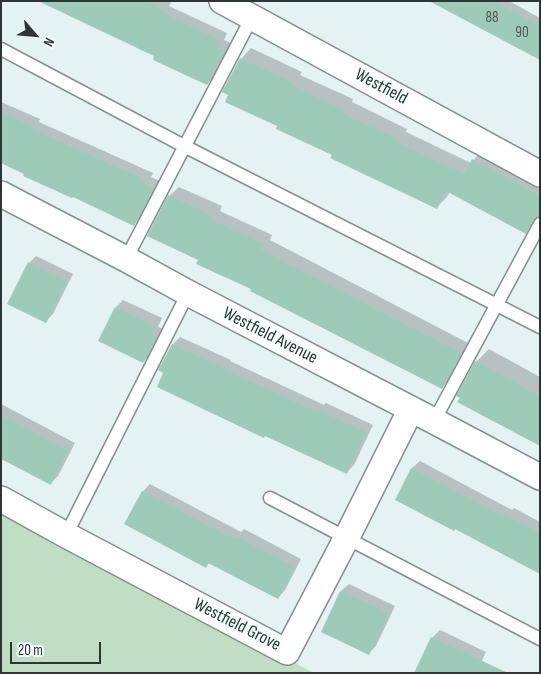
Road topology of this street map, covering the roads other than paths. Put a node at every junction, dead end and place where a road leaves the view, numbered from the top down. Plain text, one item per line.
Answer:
1 (222, 1) edge
2 (256, 9) edge
3 (1, 49) edge
4 (184, 146) junction
5 (540, 174) edge
6 (1, 194) edge
7 (540, 224) edge
8 (126, 259) junction
9 (188, 293) junction
10 (497, 304) junction
11 (540, 327) edge
12 (411, 409) junction
13 (434, 420) junction
14 (540, 477) edge
15 (270, 498) dead end
16 (1, 499) edge
17 (66, 535) junction
18 (347, 538) junction
19 (540, 639) edge

1 - 2 street, Westfield
2 - 4 lane
2 - 5 street, Westfield
3 - 4 lane
4 - 8 lane
4 - 10 lane
6 - 8 street, Westfield Avenue
7 - 10 lane
8 - 9 street, Westfield Avenue
9 - 12 street, Westfield Avenue
9 - 17 lane
10 - 11 lane
10 - 13 lane
12 - 13 street, Westfield Avenue
12 - 18 street, Westfield Grove
13 - 14 street, Westfield Avenue
15 - 18 lane
16 - 17 street, Westfield Grove
17 - 18 street, Westfield Grove
18 - 19 lane

